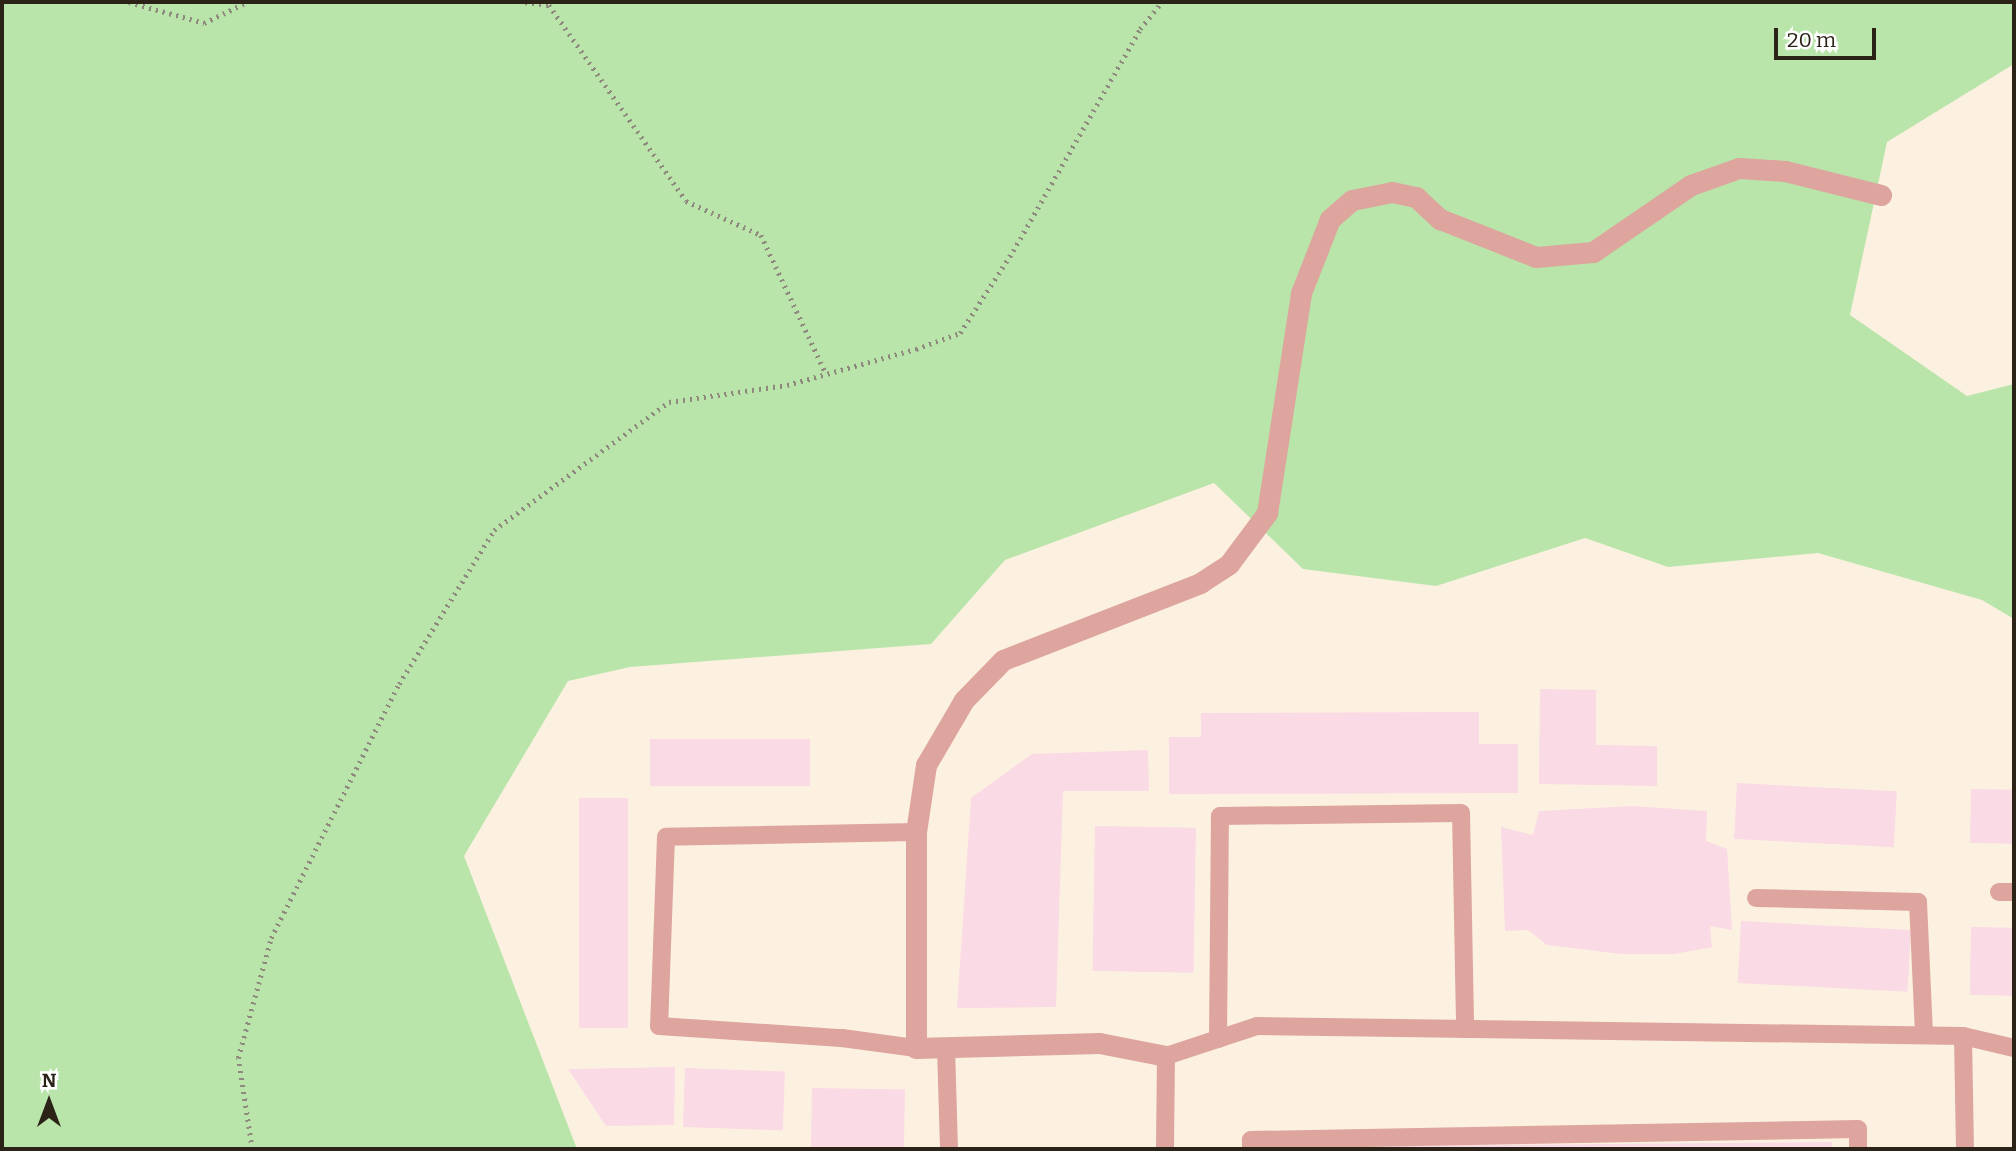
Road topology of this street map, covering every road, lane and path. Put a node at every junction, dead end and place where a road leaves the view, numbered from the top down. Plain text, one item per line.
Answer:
1 (129, 2) edge
2 (247, 2) edge
3 (525, 2) edge
4 (1162, 2) edge
5 (1881, 195) dead end
6 (827, 374) junction
7 (916, 832) junction
8 (1756, 898) dead end
9 (1465, 1029) junction
10 (1924, 1035) junction
11 (1963, 1036) junction
12 (1218, 1039) junction
13 (946, 1047) junction
14 (916, 1048) junction
15 (2014, 1048) edge
16 (1166, 1056) junction
17 (252, 1149) edge
18 (949, 1149) edge
19 (1165, 1149) edge
20 (1251, 1149) edge
21 (1858, 1149) edge
22 (1965, 1149) edge

1 - 2 path
3 - 6 path
4 - 6 path
5 - 7 street
6 - 17 path
7 - 14 street
7 - 14 lane
8 - 10 lane
9 - 10 lane
9 - 12 lane
9 - 12 lane
10 - 11 lane
11 - 15 lane
11 - 22 lane
12 - 16 lane
13 - 14 street
13 - 16 street
13 - 18 lane
16 - 19 lane
20 - 21 lane

